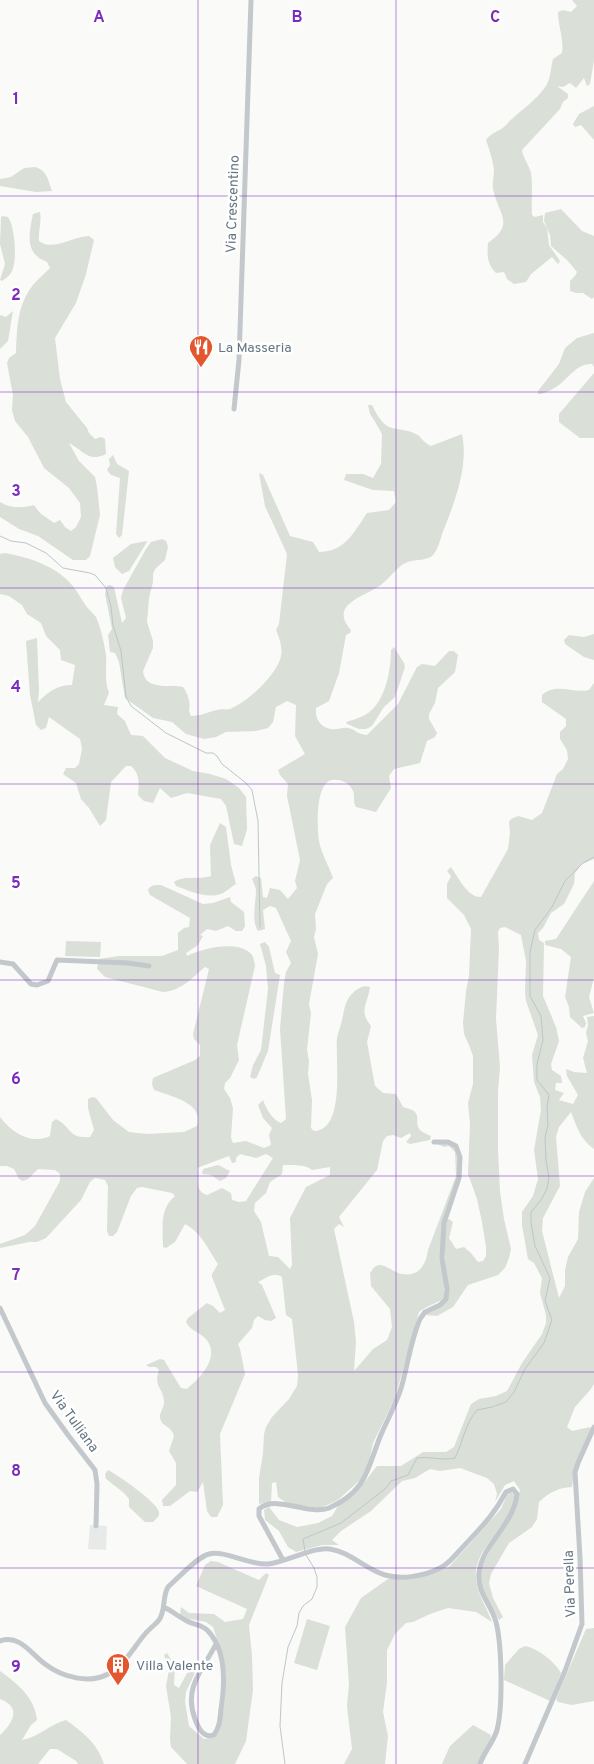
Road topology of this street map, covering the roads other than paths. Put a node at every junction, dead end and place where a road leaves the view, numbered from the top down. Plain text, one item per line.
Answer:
1 (251, 0) edge
2 (234, 408) dead end
3 (0, 962) edge
4 (149, 966) dead end
5 (434, 1142) dead end
6 (0, 1308) edge
7 (594, 1427) edge
8 (96, 1526) dead end
9 (283, 1560) junction
10 (164, 1607) junction
11 (0, 1642) edge
12 (216, 1644) junction
13 (480, 1764) edge
14 (525, 1764) edge

1 - 2 street, Via Crescentino
3 - 4 street
5 - 9 street
6 - 8 street, Via Tulliana
7 - 14 street, Via Perella
9 - 10 street
9 - 13 street
10 - 11 street
10 - 12 street
12 - 12 street

